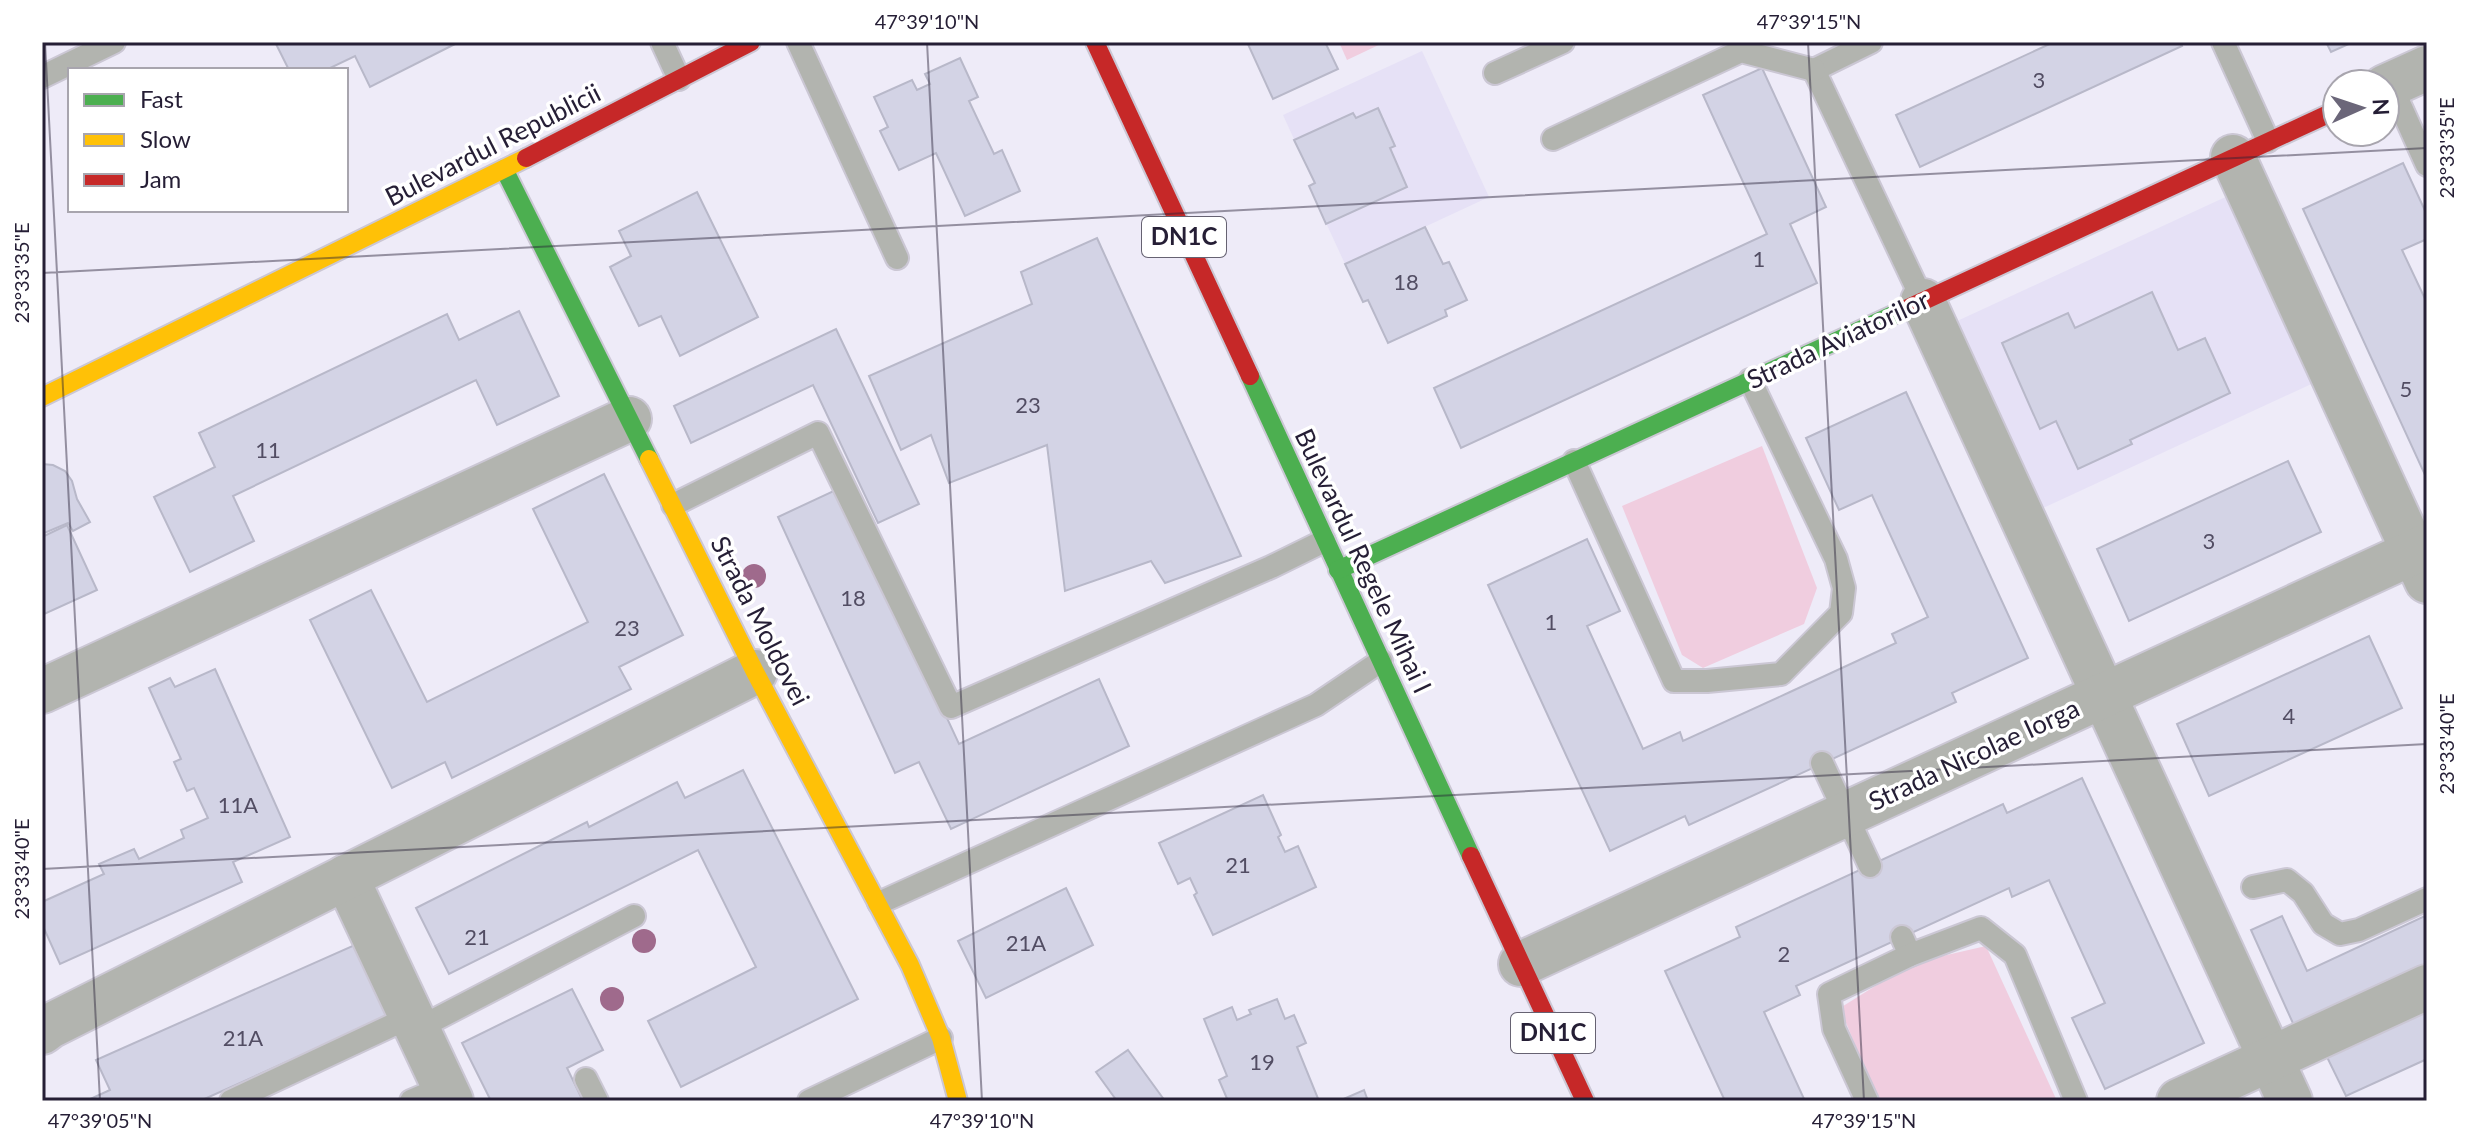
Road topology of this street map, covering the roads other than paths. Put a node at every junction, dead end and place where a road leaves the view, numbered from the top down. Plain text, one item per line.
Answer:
1 (114, 42) edge
2 (662, 42) edge
3 (751, 42) edge
4 (798, 42) edge
5 (1095, 42) edge
6 (1563, 42) edge
7 (1871, 42) edge
8 (2223, 42) edge
9 (1739, 46) edge
10 (1814, 70) junction
11 (1495, 73) dead end
12 (42, 77) edge
13 (679, 79) junction
14 (2401, 80) edge
15 (2321, 117) edge
16 (1553, 139) dead end
17 (2251, 149) junction
18 (2427, 165) edge
19 (504, 169) junction
20 (897, 258) dead end
21 (1923, 301) junction
22 (1750, 380) junction
23 (42, 397) edge
24 (629, 419) junction
25 (1574, 461) junction
26 (673, 505) junction
27 (1324, 541) junction
28 (2423, 560) edge
29 (1338, 570) junction
30 (1381, 661) junction
31 (755, 672) junction
32 (42, 691) edge
33 (2104, 695) junction
34 (1822, 763) dead end
35 (1846, 814) junction
36 (1870, 866) dead end
37 (346, 877) junction
38 (2253, 887) dead end
39 (2427, 899) edge
40 (879, 903) junction
41 (634, 916) dead end
42 (1521, 964) junction
43 (2427, 987) edge
44 (414, 1023) junction
45 (42, 1032) edge
46 (941, 1038) junction
47 (2271, 1059) junction
48 (586, 1079) dead end
49 (436, 1096) edge
50 (231, 1101) edge
51 (597, 1101) edge
52 (809, 1101) edge
53 (958, 1101) edge
54 (1585, 1101) edge
55 (1867, 1101) edge
56 (2076, 1101) edge
57 (2179, 1101) edge
58 (2290, 1101) edge

1 - 12 lane
2 - 13 lane
3 - 13 street, Bulevardul Republicii
4 - 20 lane
5 - 27 street, Bulevardul Regele Mihai I / DN1C
6 - 11 lane
7 - 10 lane
8 - 17 lane
9 - 10 lane
9 - 16 lane
10 - 21 lane
13 - 19 street, Bulevardul Republicii
14 - 18 lane
15 - 17 street, Strada Aviatorilor
17 - 21 street, Strada Aviatorilor
17 - 28 street
19 - 23 street, Bulevardul Republicii
19 - 24 street, Strada Moldovei
21 - 22 street, Strada Aviatorilor
21 - 33 street
22 - 25 street, Strada Aviatorilor
22 - 25 lane
24 - 26 street, Strada Moldovei
24 - 32 street
25 - 29 street, Strada Aviatorilor
26 - 27 lane
26 - 31 street, Strada Moldovei
27 - 29 street, Bulevardul Regele Mihai I
28 - 33 street, Strada Nicolae Iorga
29 - 30 street, Bulevardul Regele Mihai I / DN1C
30 - 40 lane
30 - 42 street, Bulevardul Regele Mihai I / DN1C
31 - 37 street
31 - 40 street, Strada Moldovei
33 - 35 street, Strada Nicolae Iorga
33 - 47 street
34 - 35 lane
35 - 36 lane
35 - 42 street, Strada Nicolae Iorga
37 - 44 street
37 - 45 street
38 - 39 lane
40 - 46 street, Strada Moldovei
41 - 44 lane
42 - 54 street, Bulevardul Regele Mihai I / DN1C
43 - 47 street
44 - 49 street
44 - 50 lane
46 - 52 lane
46 - 53 street, Strada Moldovei
47 - 57 street
47 - 58 street
48 - 51 lane
55 - 56 lane

